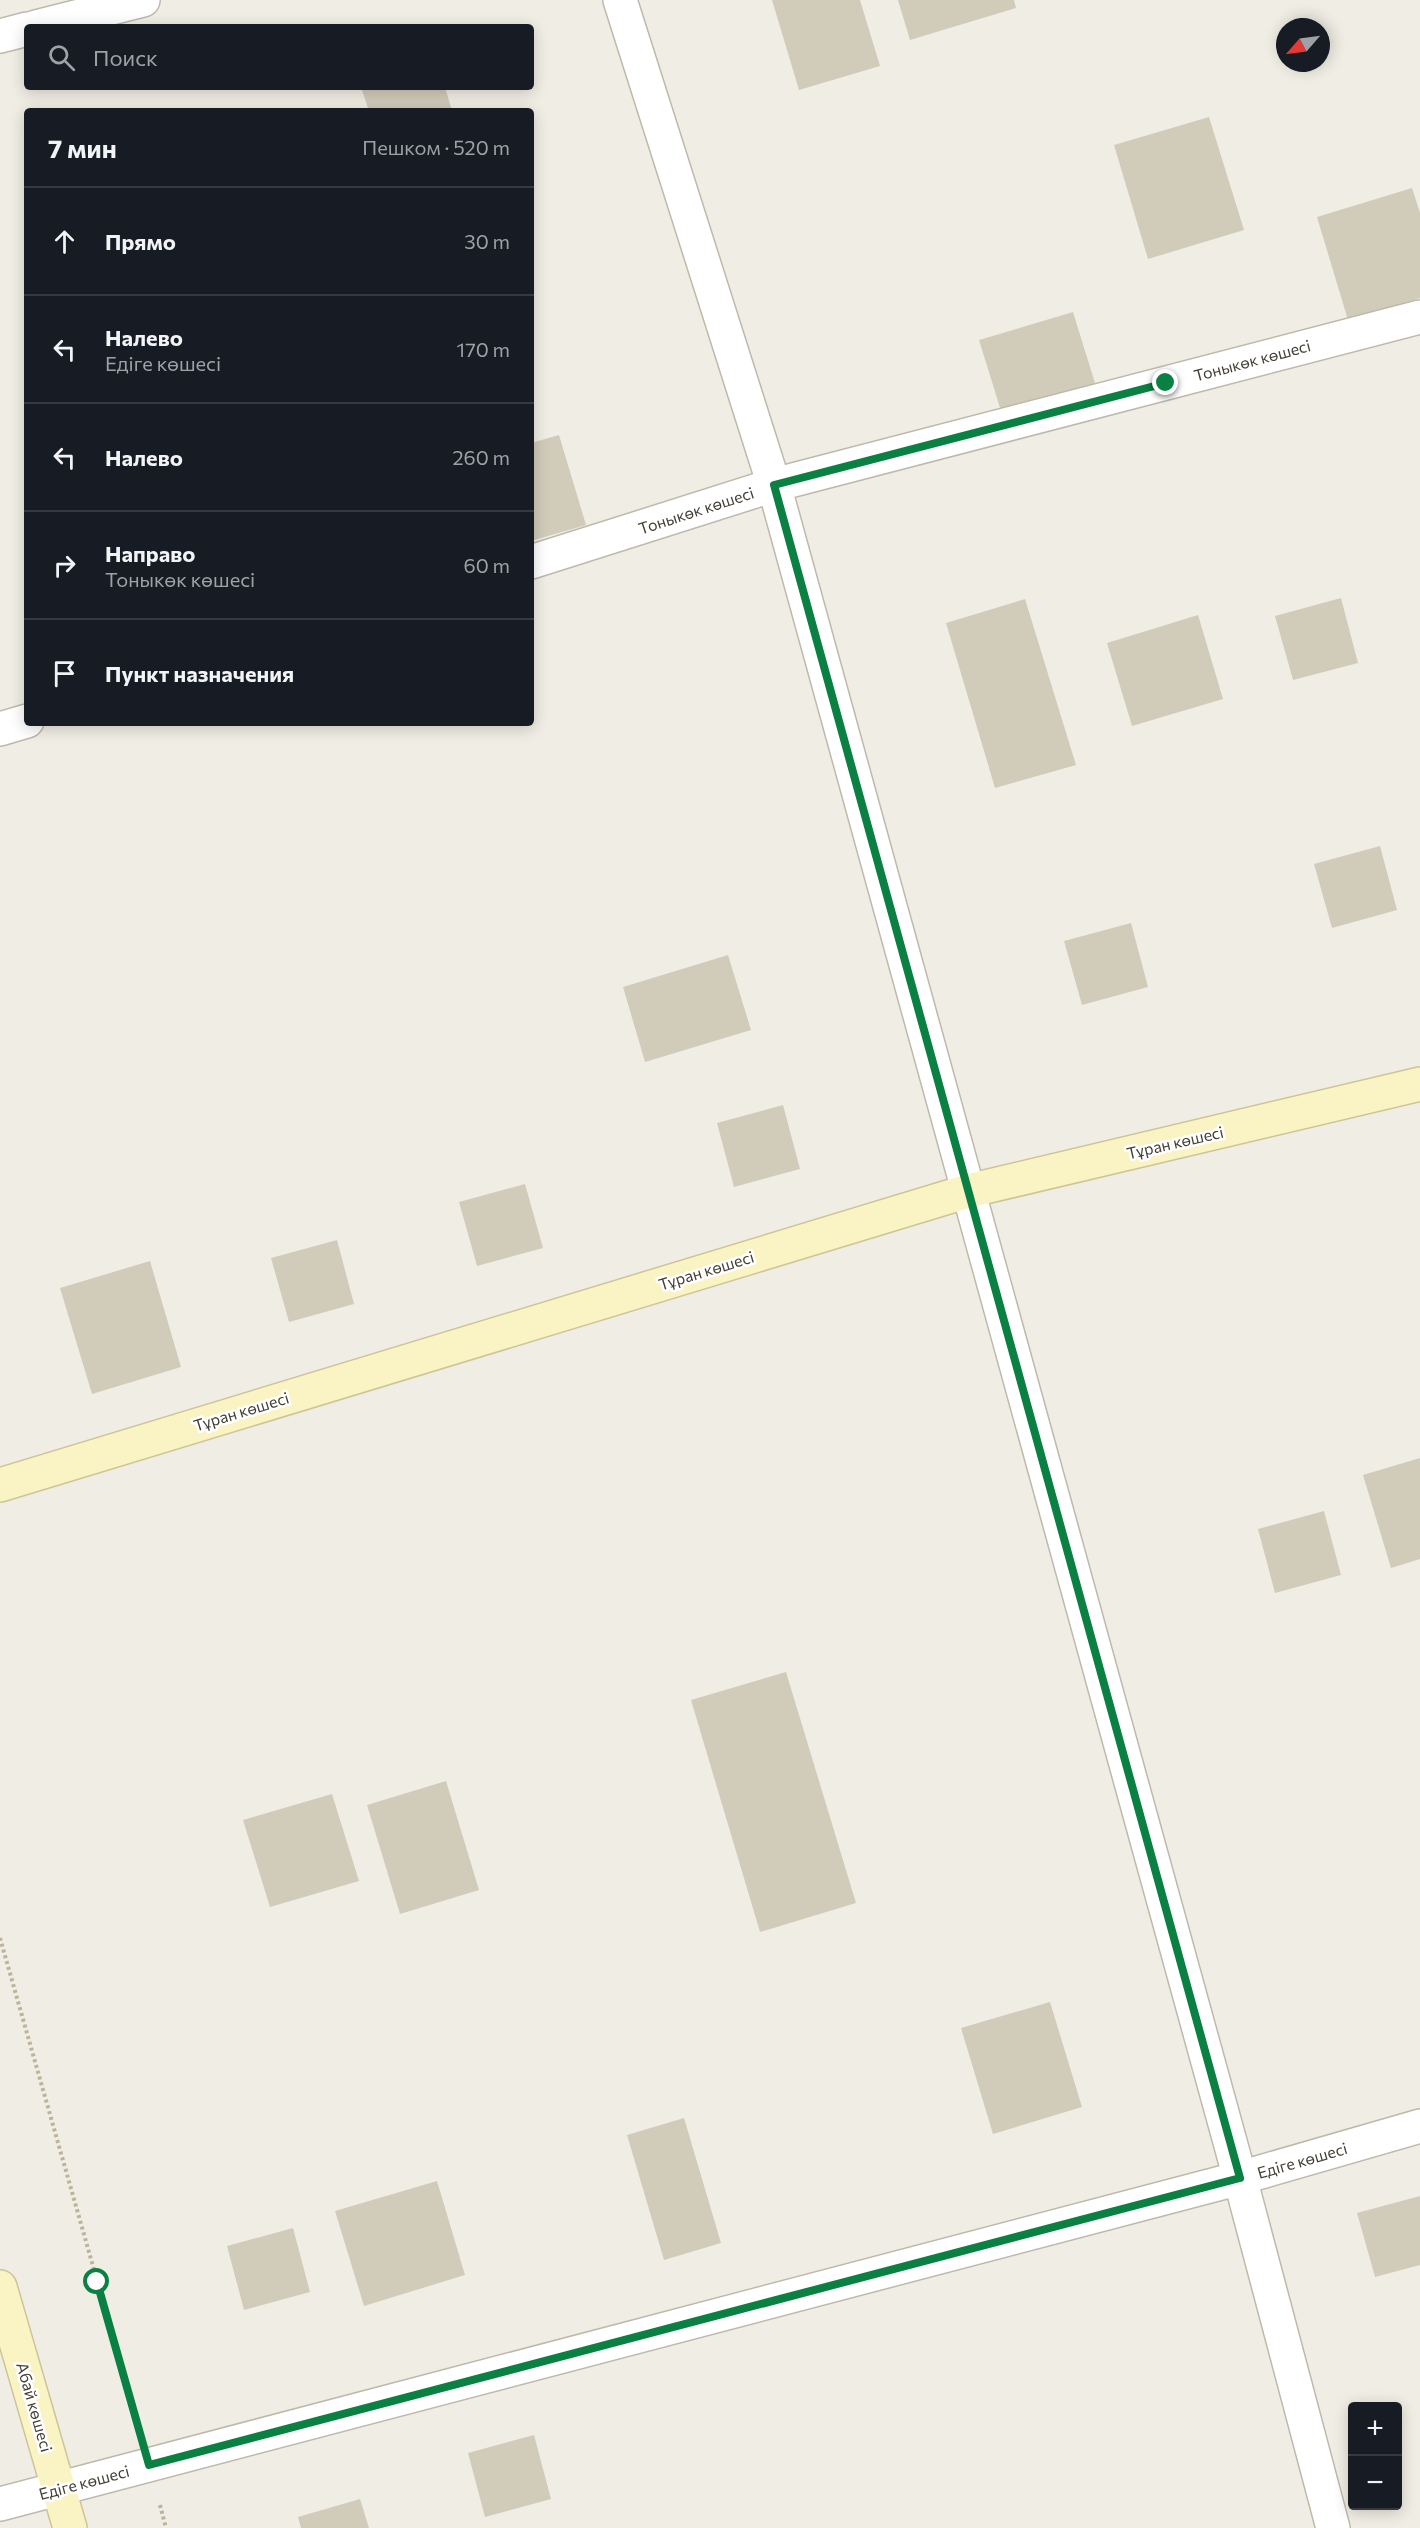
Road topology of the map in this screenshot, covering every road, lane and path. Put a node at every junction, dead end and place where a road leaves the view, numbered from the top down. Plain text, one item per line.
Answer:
1 (143, 0) edge
2 (620, 0) edge
3 (48, 24) edge
4 (24, 30) edge
5 (0, 36) edge
6 (1420, 317) edge
7 (774, 485) junction
8 (534, 561) edge
9 (24, 722) edge
10 (0, 729) edge
11 (1420, 1084) edge
12 (968, 1191) junction
13 (0, 1485) edge
14 (0, 1938) edge
15 (1420, 2126) edge
16 (1240, 2178) junction
17 (0, 2287) edge
18 (149, 2465) junction
19 (59, 2488) junction
20 (0, 2504) edge
21 (70, 2528) edge
22 (166, 2528) edge
23 (1333, 2528) edge

1 - 3 street
2 - 7 street
4 - 5 street
6 - 7 street, Тоныкөк көшесі
7 - 8 street, Тоныкөк көшесі
7 - 12 street
9 - 10 street
11 - 12 street, Тұран көшесі
12 - 13 street, Тұран көшесі
12 - 16 street
14 - 18 path
15 - 16 street, Едіге көшесі
16 - 18 street, Едіге көшесі
16 - 23 street
17 - 19 street, Абай көшесі
18 - 19 street, Едіге көшесі
18 - 22 path
19 - 20 street, Едіге көшесі
19 - 21 street, Абай көшесі

